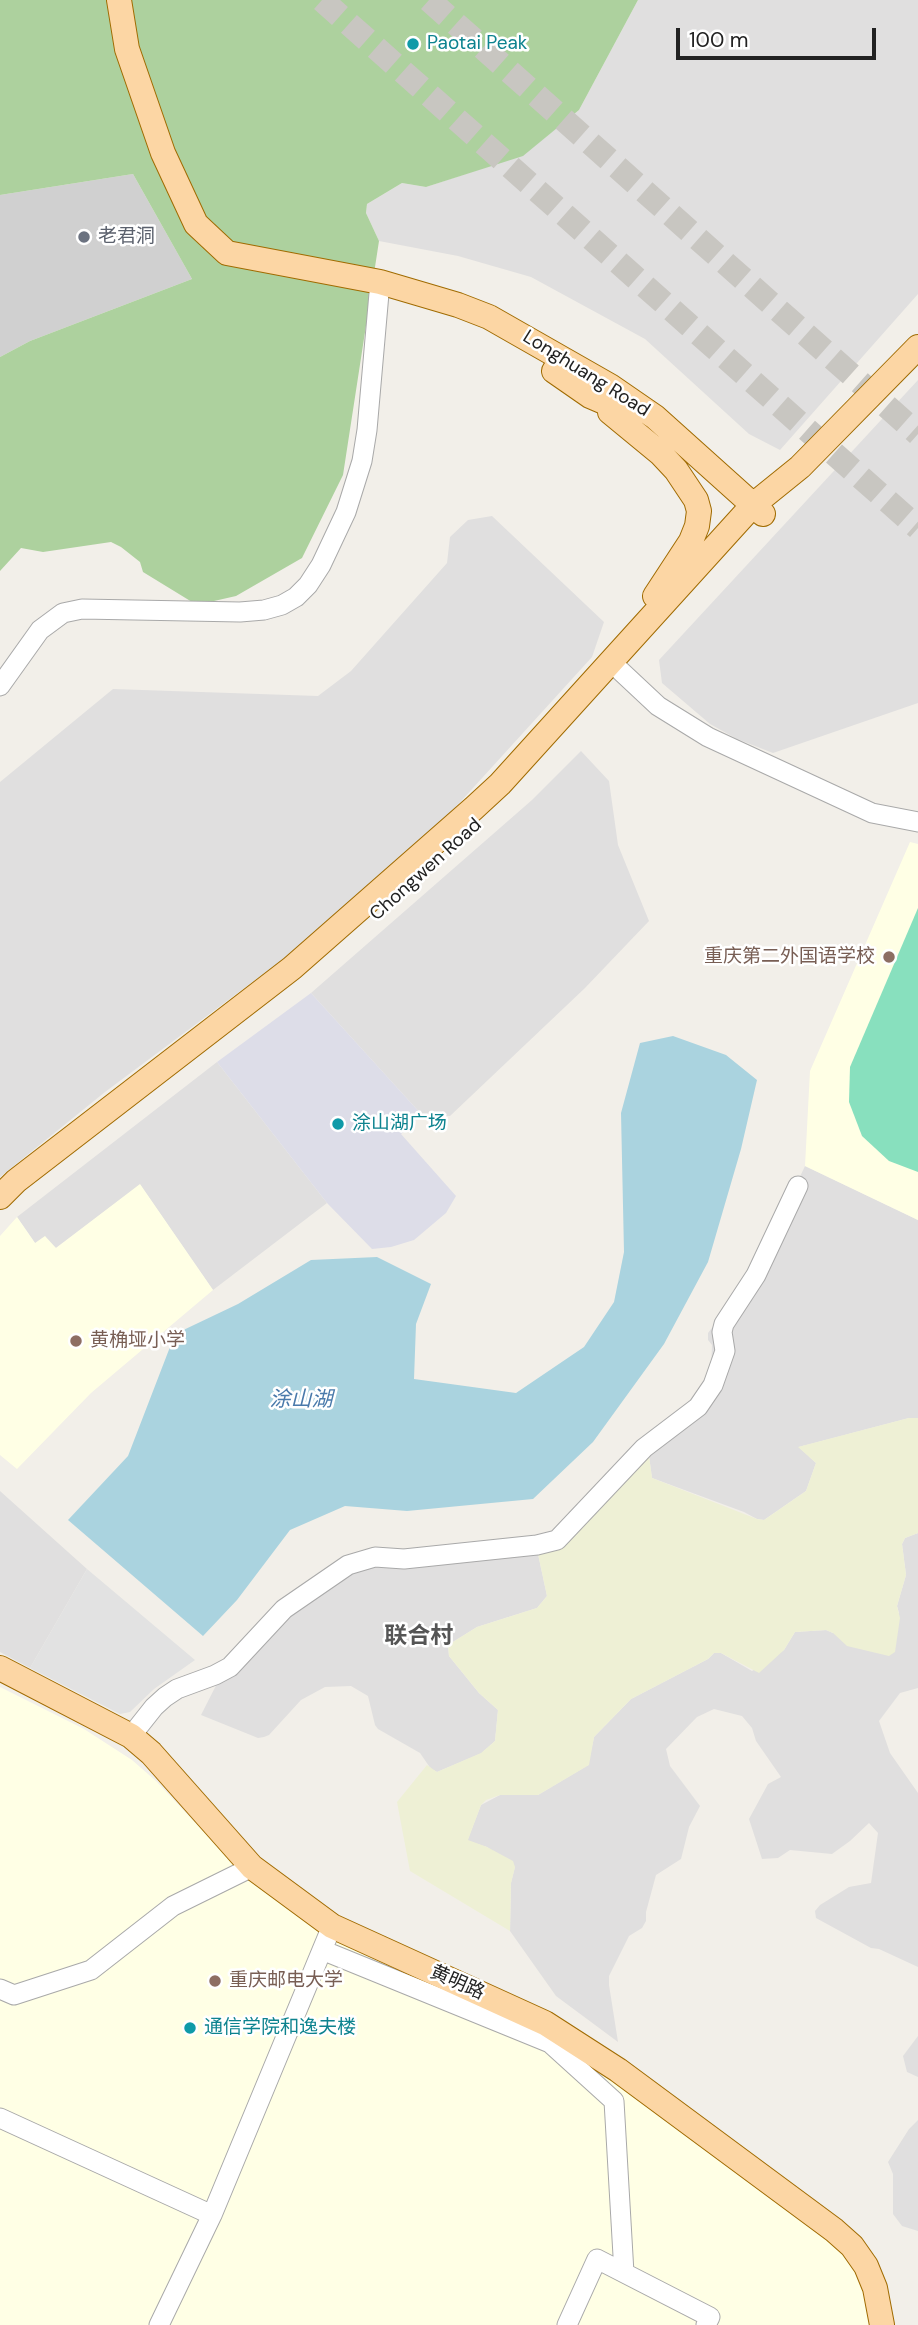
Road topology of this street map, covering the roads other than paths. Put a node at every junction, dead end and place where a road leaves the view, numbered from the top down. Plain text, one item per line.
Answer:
1 (119, 0) edge
2 (380, 282) junction
3 (918, 347) edge
4 (590, 385) junction
5 (755, 513) junction
6 (616, 668) junction
7 (0, 686) edge
8 (918, 822) edge
9 (798, 1186) dead end
10 (0, 1197) edge
11 (0, 1217) edge
12 (0, 1668) edge
13 (131, 1735) junction
14 (252, 1867) junction
15 (332, 1926) junction
16 (322, 1950) junction
17 (0, 1989) edge
18 (0, 2118) edge
19 (212, 2215) junction
20 (624, 2273) junction
21 (159, 2325) edge
22 (567, 2325) edge
23 (706, 2325) edge
24 (882, 2325) edge

1 - 2 main road, Longhuang Road
2 - 4 main road, Longhuang Road
2 - 7 street
3 - 5 main road, Chongwen Road
4 - 5 main road, Longhuang Road
4 - 6 main road
5 - 6 main road, Chongwen Road
6 - 8 street
6 - 10 main road, Chongwen Road
6 - 11 main road, Chongwen Road
9 - 13 street
12 - 13 main road, 黄明路
13 - 14 main road, 黄明路
14 - 15 main road, 黄明路
14 - 17 street
15 - 16 street
15 - 24 main road, 黄明路
16 - 19 street
16 - 20 street
18 - 19 street
19 - 21 street
20 - 22 street
20 - 23 street

